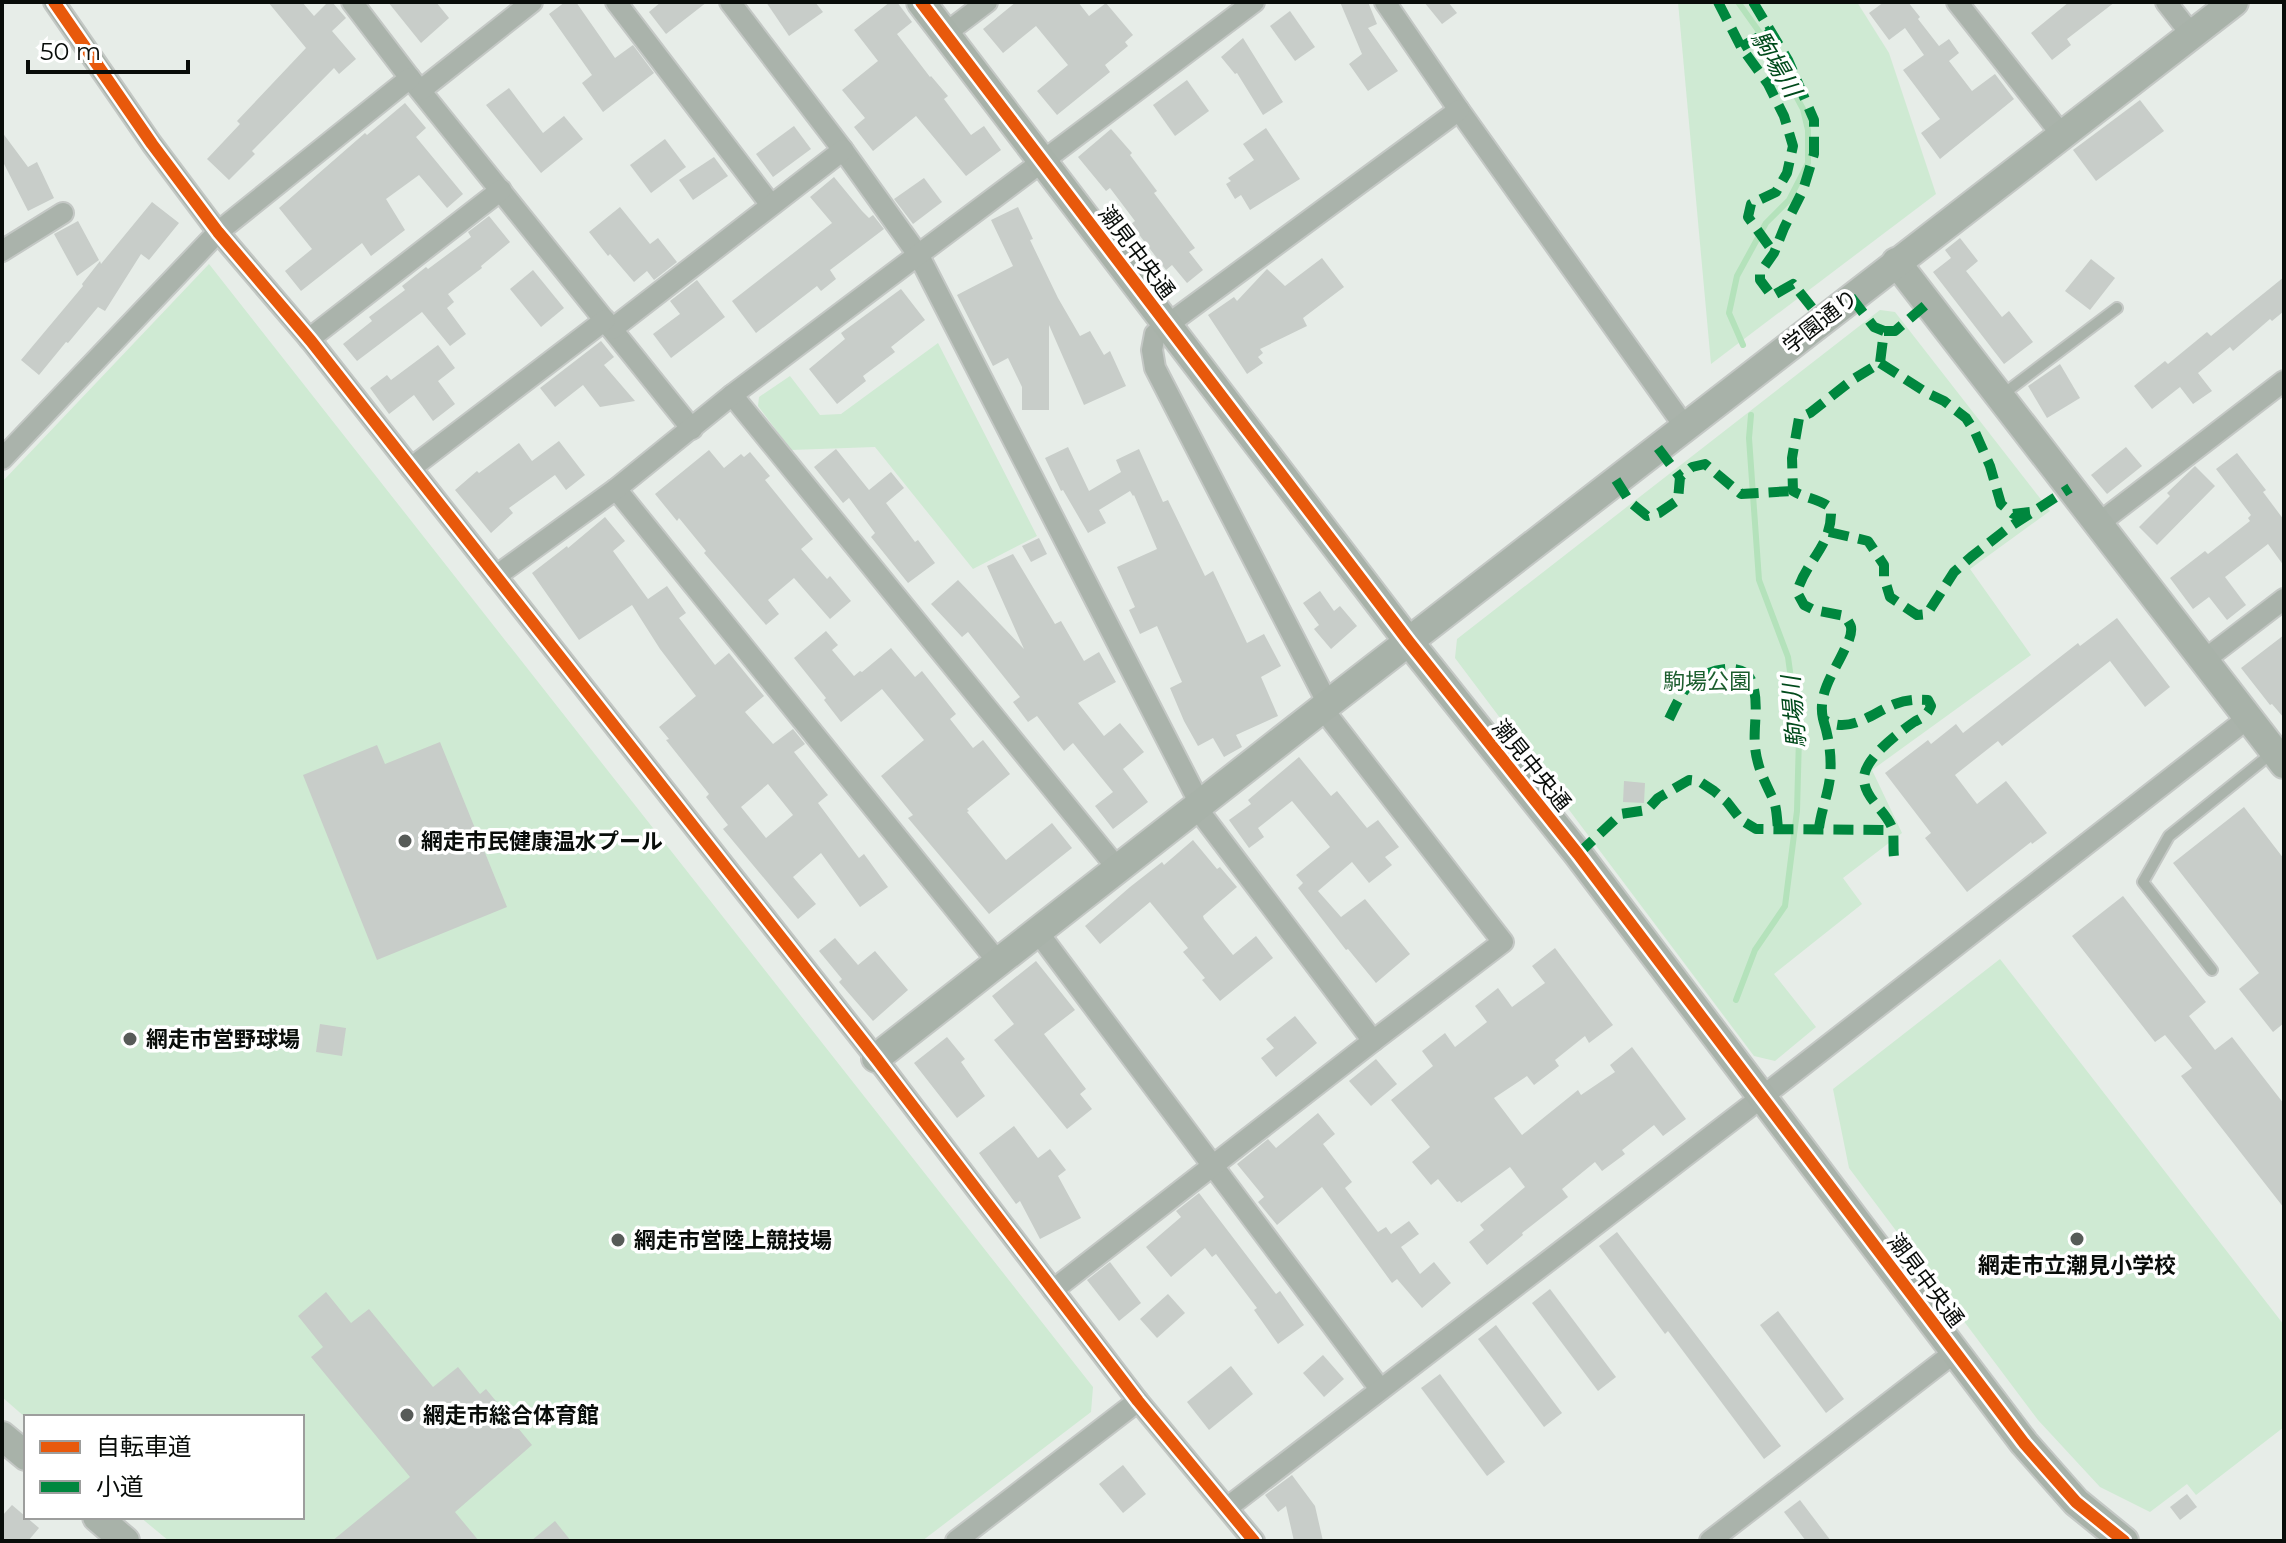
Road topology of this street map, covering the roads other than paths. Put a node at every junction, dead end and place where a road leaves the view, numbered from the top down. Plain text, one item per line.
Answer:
1 (54, 2) edge
2 (352, 2) edge
3 (532, 2) edge
4 (616, 2) edge
5 (730, 2) edge
6 (921, 2) edge
7 (987, 2) edge
8 (1254, 2) edge
9 (1385, 2) edge
10 (1957, 2) edge
11 (2166, 2) edge
12 (2234, 2) edge
13 (946, 33) junction
14 (2191, 34) junction
15 (415, 84) junction
16 (1459, 110) junction
17 (2062, 135) junction
18 (843, 150) junction
19 (1044, 161) junction
20 (501, 190) junction
21 (771, 205) junction
22 (63, 213) dead end
23 (218, 232) junction
24 (2, 251) edge
25 (919, 256) junction
26 (1896, 262) junction
27 (2117, 308) dead end
28 (609, 324) junction
29 (1167, 325) junction
30 (309, 339) junction
31 (2284, 381) edge
32 (732, 395) junction
33 (2000, 397) junction
34 (1685, 427) junction
35 (692, 429) junction
36 (2, 459) edge
37 (411, 468) junction
38 (616, 489) junction
39 (2098, 524) junction
40 (496, 576) junction
41 (2284, 599) edge
42 (1409, 642) junction
43 (2203, 661) junction
44 (1325, 706) junction
45 (2248, 718) junction
46 (2279, 758) edge
47 (1198, 806) junction
48 (1118, 869) junction
49 (1037, 931) junction
50 (998, 962) junction
51 (2212, 970) dead end
52 (1373, 1041) junction
53 (876, 1058) junction
54 (1762, 1097) junction
55 (1211, 1167) junction
56 (1053, 1290) junction
57 (1955, 1352) junction
58 (1380, 1389) junction
59 (1138, 1401) junction
60 (2, 1436) edge
61 (24, 1454) edge
62 (1228, 1507) junction
63 (99, 1519) edge
64 (125, 1541) edge
65 (956, 1541) edge
66 (1254, 1541) edge
67 (1710, 1541) edge
68 (2124, 1541) edge

1 - 23 street
2 - 15 street
3 - 15 street
4 - 21 street
5 - 18 street
6 - 13 street, 潮見中央通
7 - 13 street
8 - 19 street
9 - 16 street
10 - 17 street
11 - 14 street
12 - 14 street, 学園通り
13 - 19 street, 潮見中央通
14 - 17 street, 学園通り
15 - 20 street
15 - 23 street
16 - 29 street
16 - 34 street
17 - 26 street, 学園通り
18 - 21 street
18 - 25 street
19 - 25 street
19 - 29 street, 潮見中央通
20 - 28 street
20 - 30 street
21 - 28 street
22 - 24 street
23 - 30 street
23 - 36 street
25 - 32 street
25 - 47 street
26 - 33 street
26 - 34 street, 学園通り
27 - 33 lane
28 - 35 street
28 - 37 street
29 - 42 street, 潮見中央通
29 - 44 street
30 - 37 street
31 - 39 street
32 - 35 street
32 - 48 street
33 - 39 street
34 - 42 street, 学園通り
35 - 38 street
37 - 40 street
38 - 40 street
38 - 50 street
39 - 43 street
40 - 53 street
41 - 43 street
42 - 44 street, 学園通り
42 - 54 street, 潮見中央通
43 - 45 street
44 - 47 street, 学園通り
44 - 52 street
45 - 46 street
45 - 54 street
46 - 51 lane
47 - 48 street, 学園通り
47 - 52 street
48 - 49 street, 学園通り
49 - 50 street, 学園通り
49 - 55 street
50 - 53 street, 学園通り
52 - 55 street
53 - 56 street
54 - 57 street, 潮見中央通
54 - 58 street
55 - 56 street
55 - 58 street
56 - 59 street
57 - 67 street
57 - 68 street, 潮見中央通
58 - 62 street
59 - 62 street
59 - 65 street
60 - 61 street
62 - 66 street
63 - 64 street

